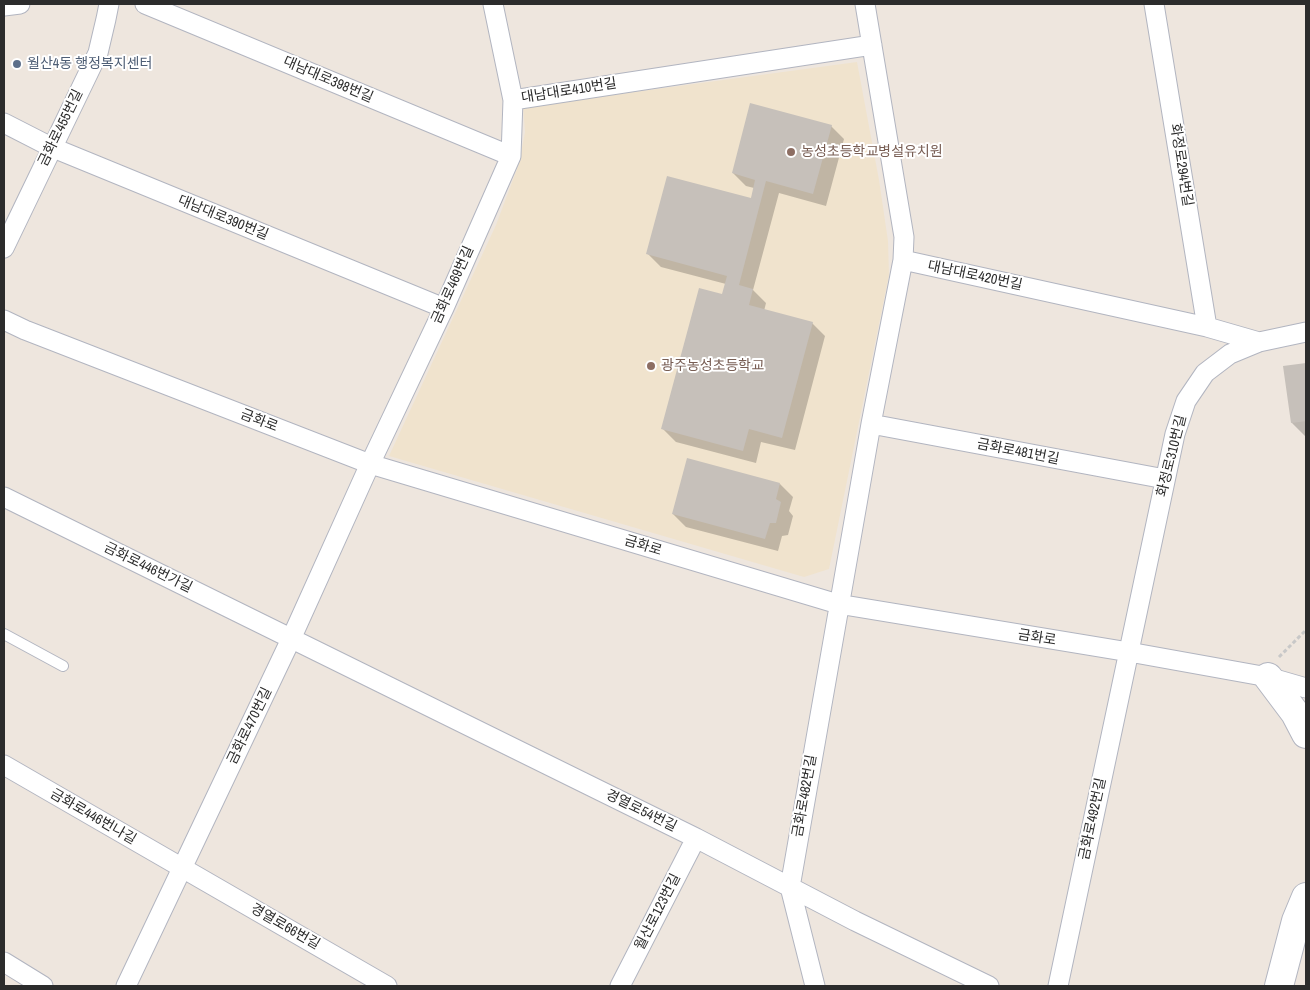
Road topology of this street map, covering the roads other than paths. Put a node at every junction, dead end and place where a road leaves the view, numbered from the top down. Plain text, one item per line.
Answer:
1 (20, 4) edge
2 (109, 4) edge
3 (145, 4) edge
4 (493, 4) edge
5 (865, 4) edge
6 (1154, 4) edge
7 (4, 6) edge
8 (872, 45) junction
9 (513, 100) junction
10 (4, 124) edge
11 (51, 147) junction
12 (511, 156) junction
13 (4, 248) edge
14 (903, 260) junction
15 (444, 308) junction
16 (4, 320) edge
17 (1207, 327) junction
18 (1306, 332) edge
19 (1259, 342) junction
20 (871, 424) junction
21 (370, 464) junction
22 (1165, 479) junction
23 (4, 497) edge
24 (838, 604) junction
25 (4, 634) edge
26 (292, 639) junction
27 (1129, 652) junction
28 (63, 666) dead end
29 (1268, 678) junction
30 (1306, 688) edge
31 (1306, 734) edge
32 (4, 766) edge
33 (696, 838) junction
34 (182, 868) junction
35 (790, 887) junction
36 (1306, 898) edge
37 (4, 962) edge
38 (43, 986) edge
39 (126, 986) edge
40 (387, 986) edge
41 (620, 986) edge
42 (815, 986) edge
43 (989, 986) edge
44 (1058, 986) edge
45 (1279, 986) edge

1 - 7 street
2 - 11 street, 금화로455번길
3 - 12 street, 대남대로398번길
4 - 9 street, 대남대로410번길
5 - 8 street
6 - 17 street, 화정로294번길
8 - 9 street, 대남대로410번길
8 - 14 street
9 - 12 street, 금화로469번길
10 - 11 street, 대남대로390번길
11 - 13 street, 금화로455번길
11 - 15 street, 대남대로390번길
12 - 15 street, 금화로469번길
14 - 17 street, 대남대로420번길
14 - 20 street
15 - 21 street, 금화로469번길
16 - 21 street, 금화로
17 - 19 street, 대남대로420번길
18 - 19 street, 화정로310번길
19 - 22 street, 화정로310번길
20 - 22 street, 금화로481번길
20 - 24 street
21 - 24 street, 금화로
21 - 26 street, 금화로470번길
22 - 27 street, 화정로310번길
23 - 26 street, 금화로446번가길
24 - 27 street, 금화로
24 - 35 street, 금화로482번길
25 - 28 lane
26 - 33 street, 경열로54번길
26 - 34 street, 금화로470번길
27 - 29 street, 금화로
27 - 44 street, 금화로492번길
29 - 30 street, 금화로
29 - 31 street
32 - 34 street, 금화로446번나길
33 - 35 street, 경열로54번길
33 - 41 street, 월산로123번길
34 - 39 street, 금화로470번길
34 - 40 street, 경열로66번길
35 - 42 street, 금화로482번길
35 - 43 street, 경열로54번길
36 - 45 street
37 - 38 street

